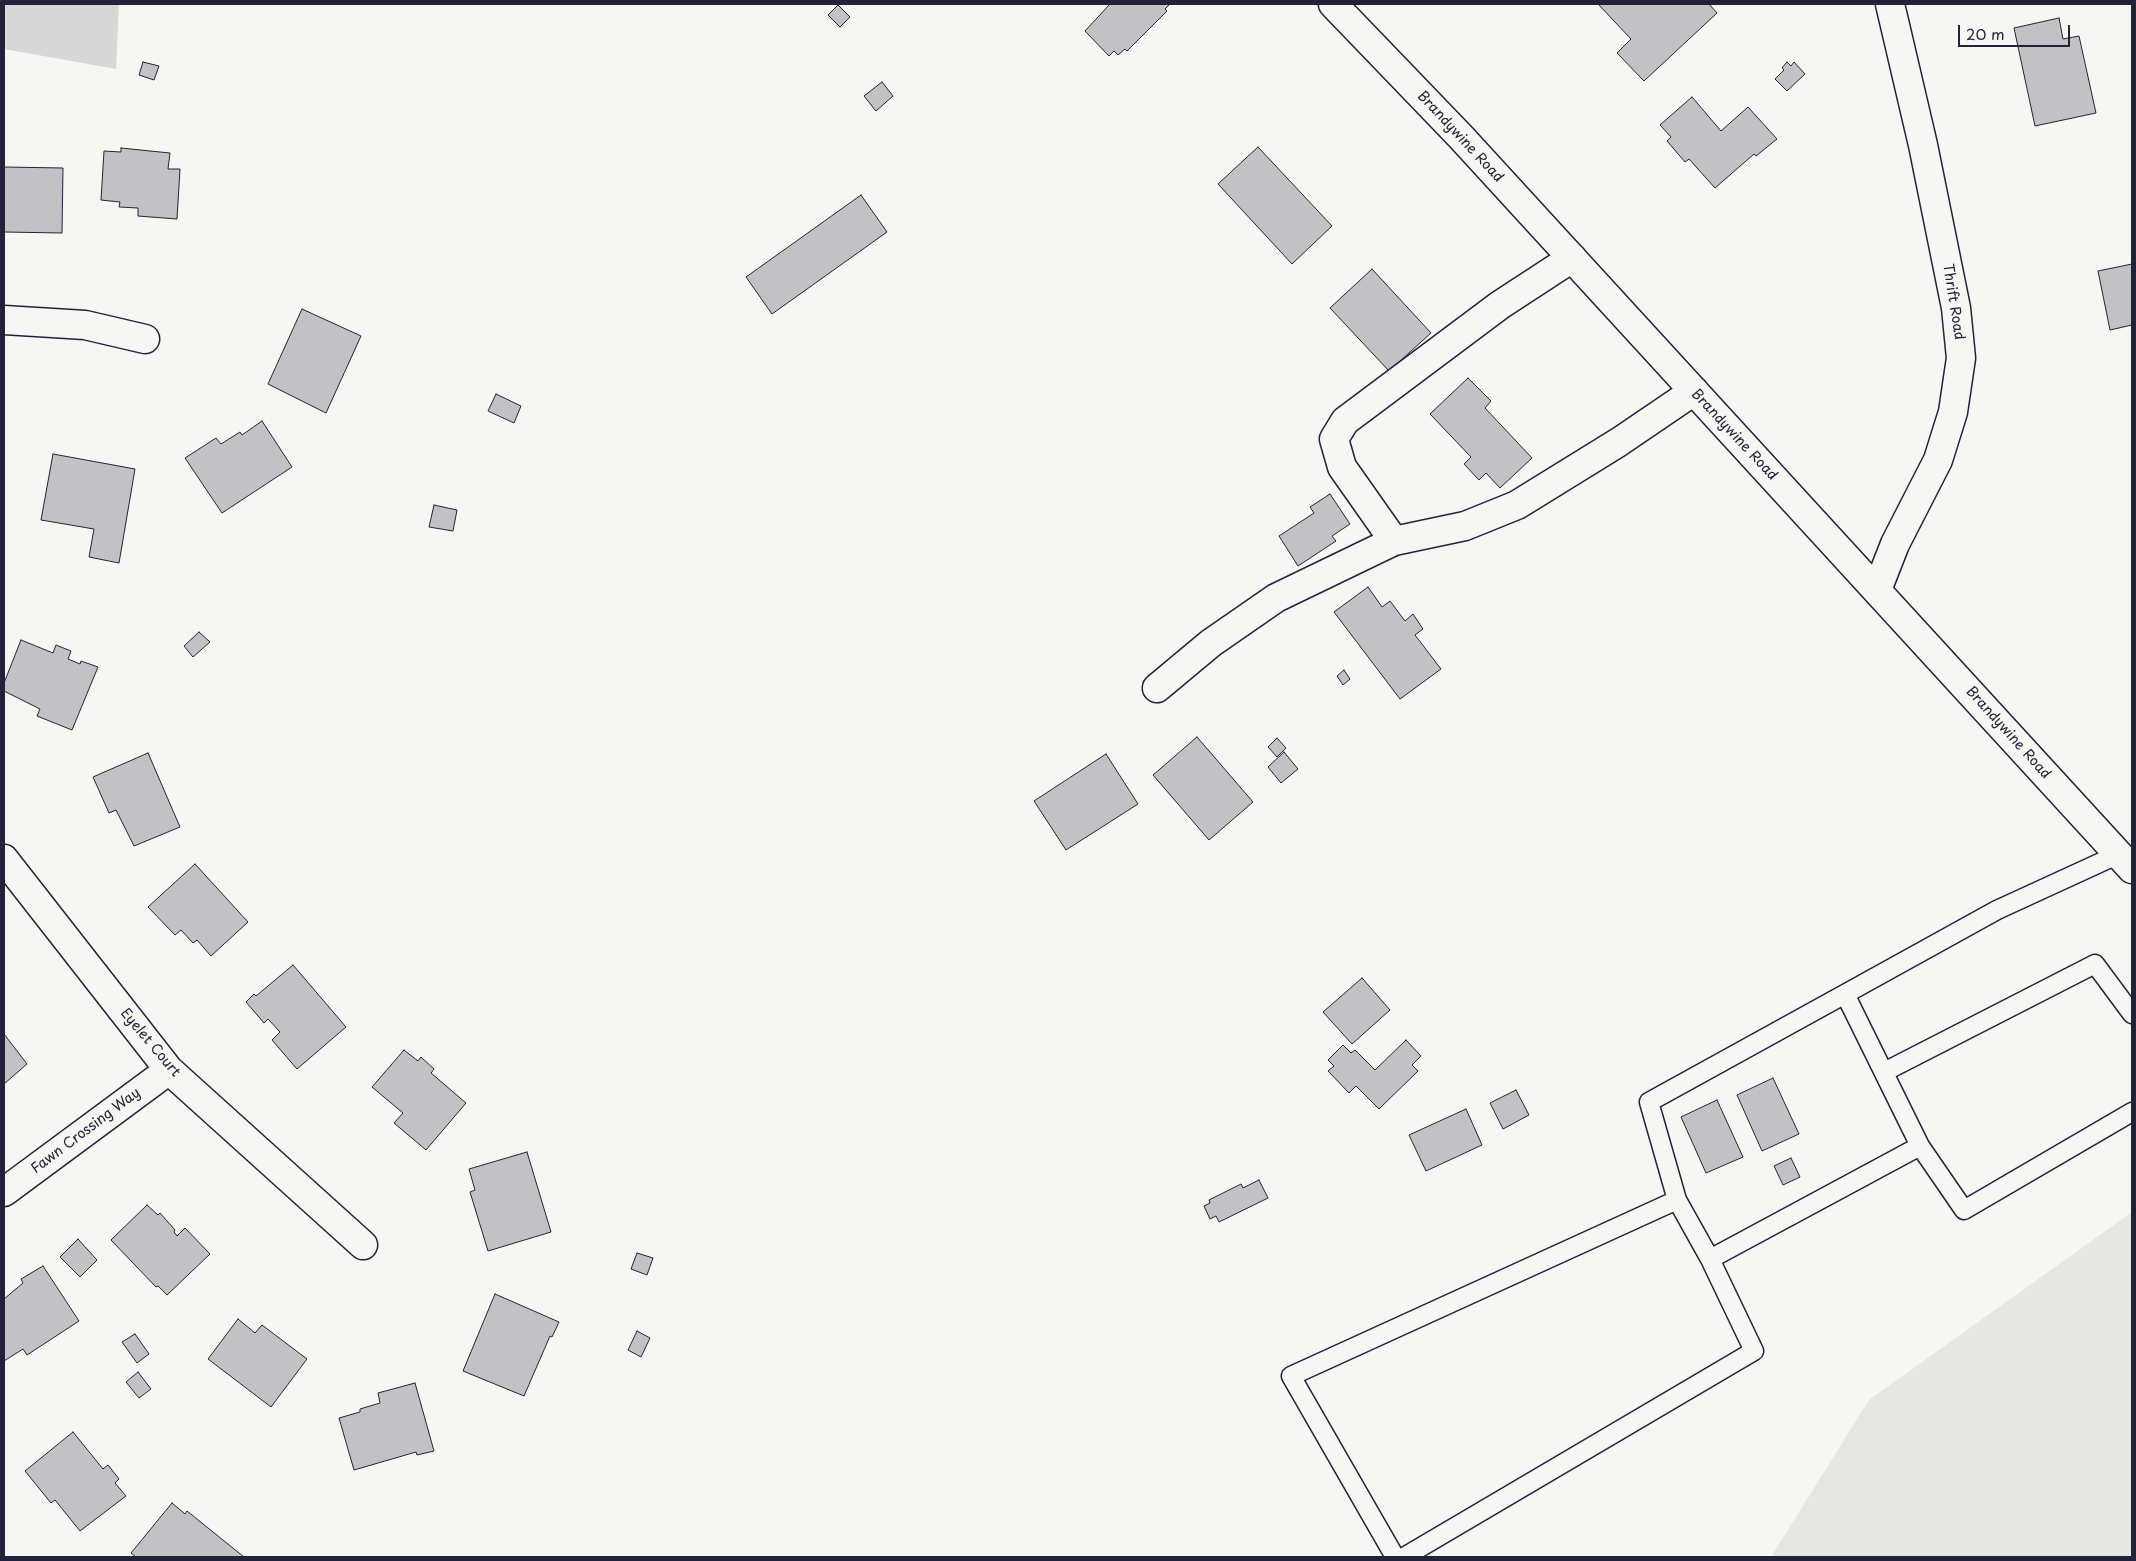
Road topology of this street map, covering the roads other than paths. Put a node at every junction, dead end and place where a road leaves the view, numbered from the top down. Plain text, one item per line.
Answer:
1 (1333, 4) edge
2 (1890, 4) edge
3 (1572, 258) junction
4 (4, 320) edge
5 (145, 339) dead end
6 (1694, 391) junction
7 (1394, 541) junction
8 (1877, 590) junction
9 (1157, 688) dead end
10 (4, 859) edge
11 (2126, 861) edge
12 (1845, 994) junction
13 (2132, 1014) edge
14 (169, 1070) junction
15 (1884, 1072) junction
16 (2132, 1112) edge
17 (1920, 1146) junction
18 (4, 1192) edge
19 (1677, 1200) junction
20 (363, 1245) dead end
21 (1710, 1259) junction
22 (1395, 1557) edge
23 (1404, 1557) edge

1 - 3 street, Brandywine Road
2 - 8 street, Thrift Road
3 - 6 street, Brandywine Road
3 - 7 street
4 - 5 street
6 - 7 street
6 - 8 street, Brandywine Road
7 - 9 street
8 - 11 street, Brandywine Road
10 - 14 street, Eyelet Court
11 - 12 lane
12 - 15 lane
12 - 19 lane
13 - 15 lane
14 - 18 street, Fawn Crossing Way
14 - 20 street, Eyelet Court
15 - 17 lane
16 - 17 lane
17 - 21 lane
19 - 21 lane
19 - 22 lane
21 - 23 lane

